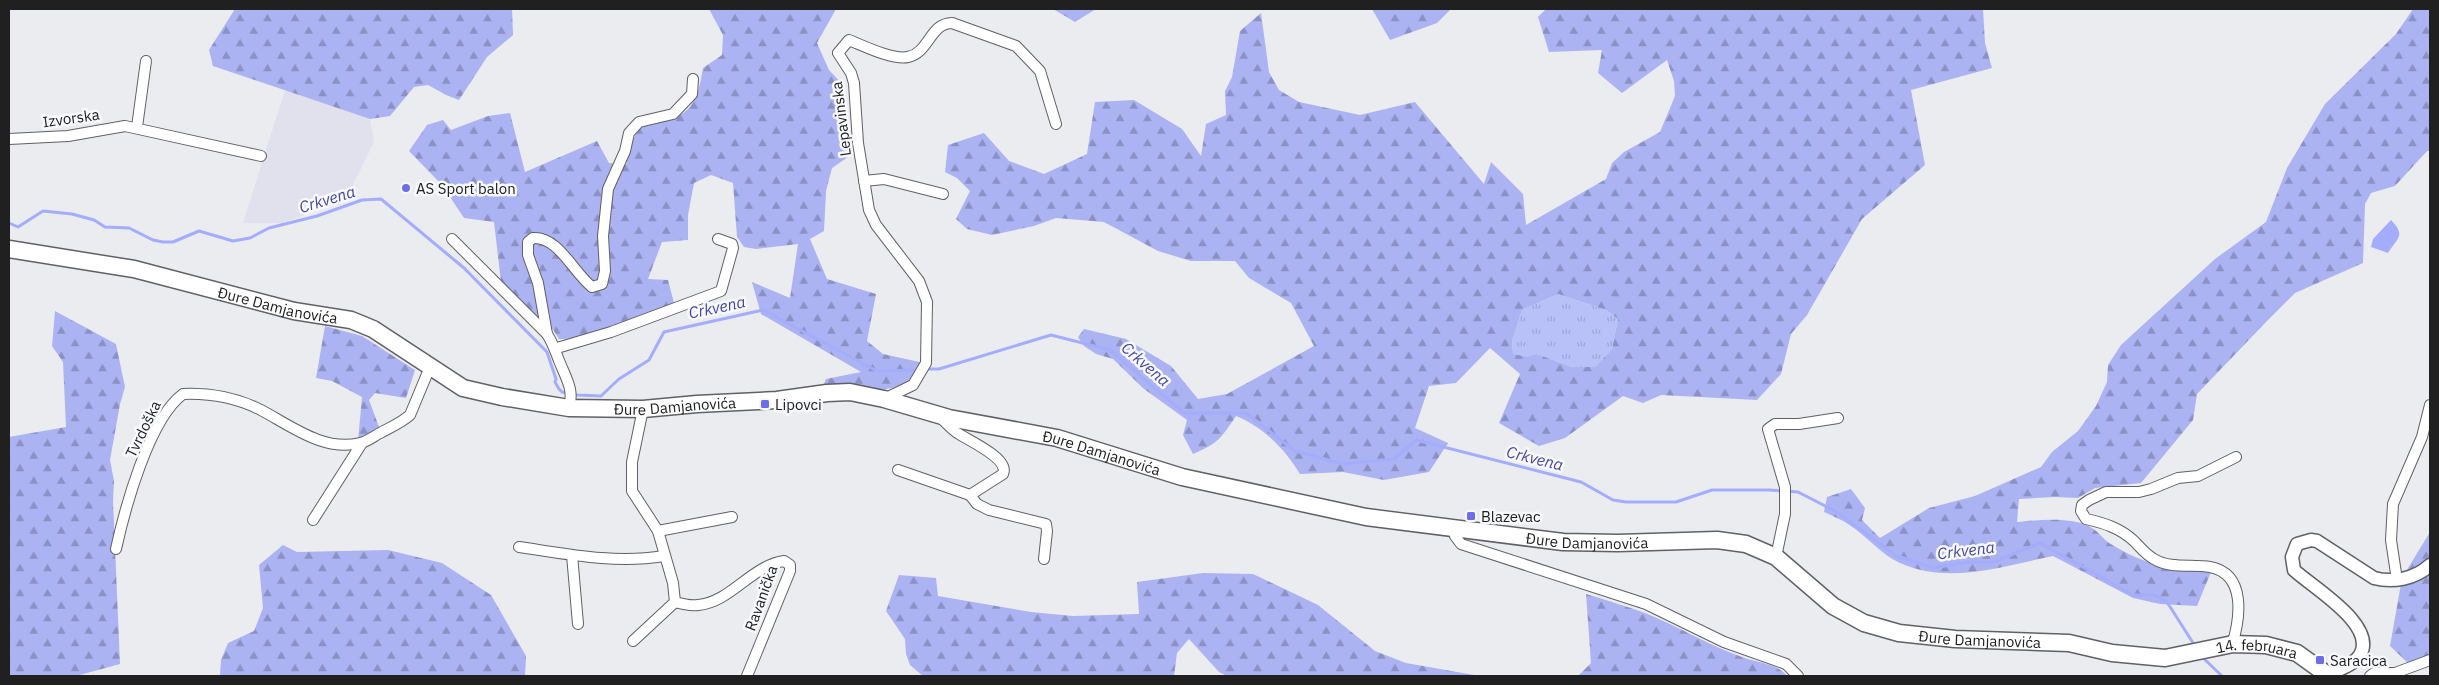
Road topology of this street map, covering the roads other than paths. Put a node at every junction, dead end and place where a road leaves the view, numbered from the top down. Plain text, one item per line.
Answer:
1 (146, 61) dead end
2 (693, 79) dead end
3 (1056, 124) dead end
4 (137, 127) junction
5 (9, 140) edge
6 (261, 156) dead end
7 (864, 181) junction
8 (943, 194) dead end
9 (452, 239) dead end
10 (718, 239) dead end
11 (9, 249) edge
12 (547, 334) junction
13 (557, 348) junction
14 (430, 367) junction
15 (571, 399) junction
16 (884, 399) junction
17 (2430, 405) edge
18 (643, 409) junction
19 (936, 414) junction
20 (1838, 418) dead end
21 (362, 443) junction
22 (2236, 457) dead end
23 (898, 470) dead end
24 (970, 495) junction
25 (732, 517) dead end
26 (313, 520) dead end
27 (1453, 527) junction
28 (658, 531) junction
29 (519, 547) dead end
30 (116, 549) dead end
31 (572, 555) junction
32 (664, 556) junction
33 (1776, 556) junction
34 (1044, 559) dead end
35 (2430, 565) edge
36 (2397, 580) junction
37 (675, 602) junction
38 (578, 624) dead end
39 (633, 641) dead end
40 (2232, 644) junction
41 (2200, 651) joint
42 (2430, 660) edge
43 (747, 676) edge
44 (1798, 676) edge
45 (2328, 676) edge
46 (2370, 676) edge

1 - 4 street
2 - 12 street
3 - 7 street, Lepavinska
4 - 5 street, Izvorska
4 - 6 street, Izvorska
7 - 8 street
7 - 16 street, Lepavinska
9 - 12 street
10 - 13 street
11 - 14 main road, Đure Damjanovića
12 - 13 street
13 - 15 street
14 - 15 main road, Đure Damjanovića
14 - 21 street, Tvrdoška
15 - 18 main road, Đure Damjanovića
16 - 18 main road, Đure Damjanovića
16 - 19 main road, Đure Damjanovića
17 - 36 street
18 - 28 street
19 - 24 street
19 - 27 main road, Đure Damjanovića
20 - 33 street
21 - 26 street, Tvrdoška
21 - 30 street, Tvrdoška
22 - 40 street
23 - 24 street
24 - 34 street
25 - 28 street
27 - 33 main road, Đure Damjanovića
27 - 44 street
28 - 32 street
29 - 31 street
31 - 32 street
31 - 38 street
32 - 37 street
33 - 41 main road, Đure Damjanovića
35 - 36 street
36 - 45 street
37 - 39 street
37 - 43 street, Ravanička
40 - 41 main road, 14. februara
40 - 45 main road, 14. februara
42 - 46 street

